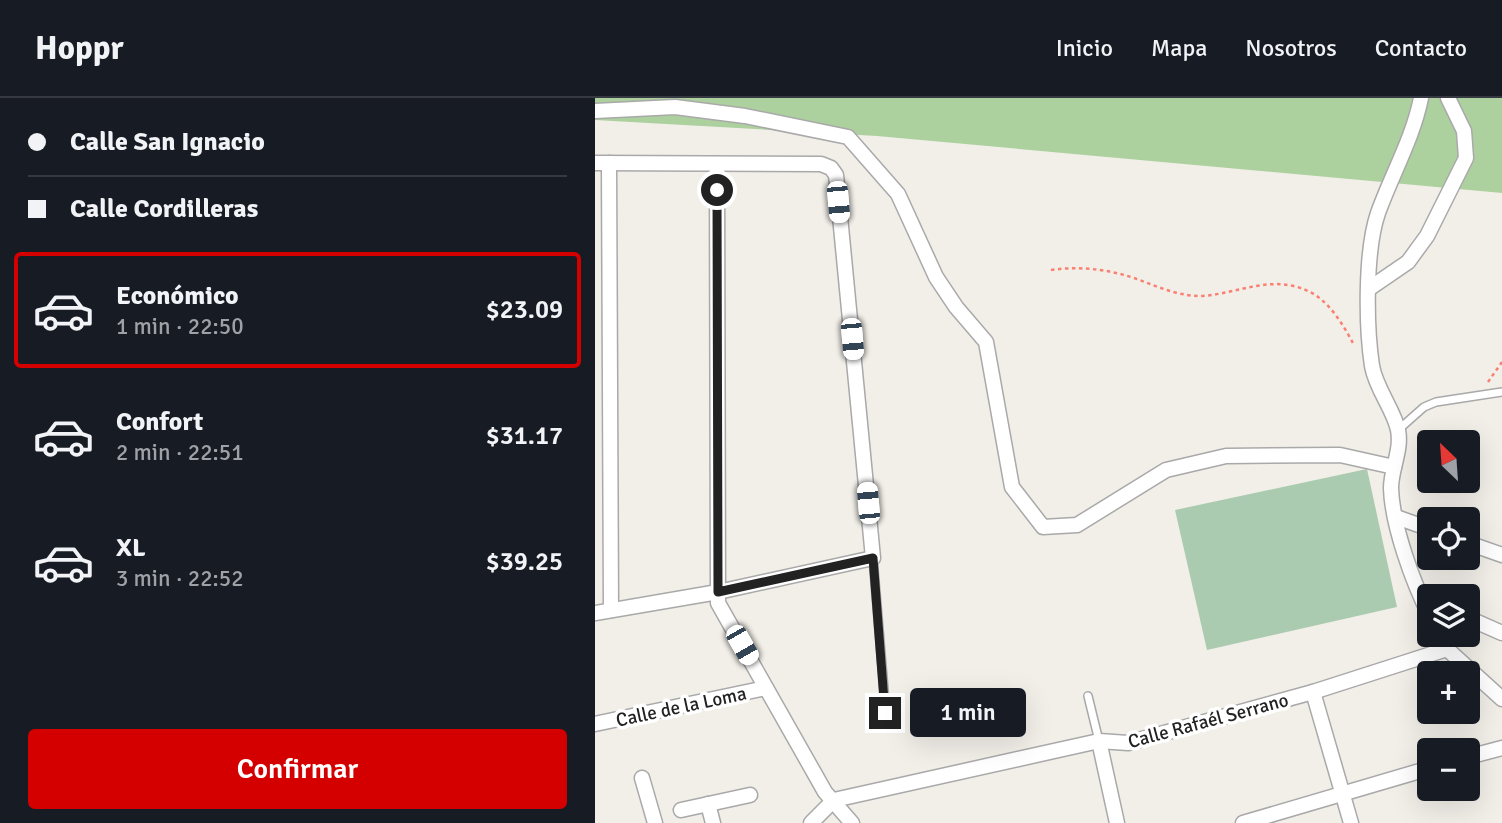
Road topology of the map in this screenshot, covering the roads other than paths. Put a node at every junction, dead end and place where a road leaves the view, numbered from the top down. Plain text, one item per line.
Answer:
1 (1422, 98) edge
2 (1448, 98) edge
3 (595, 111) edge
4 (602, 163) edge
5 (717, 164) junction
6 (1370, 288) junction
7 (1502, 392) edge
8 (1398, 430) junction
9 (1394, 467) junction
10 (1396, 516) junction
11 (1417, 524) edge
12 (1480, 547) edge
13 (1502, 555) edge
14 (873, 558) junction
15 (1419, 584) edge
16 (718, 592) junction
17 (611, 610) junction
18 (595, 613) edge
19 (1480, 623) edge
20 (1502, 633) edge
21 (1447, 649) joint
22 (766, 688) junction
23 (1314, 692) junction
24 (1089, 696) dead end
25 (1502, 699) edge
26 (885, 713) dead end
27 (595, 724) edge
28 (1098, 741) junction
29 (1502, 748) edge
30 (1480, 754) edge
31 (1417, 772) edge
32 (642, 778) dead end
33 (1342, 793) junction
34 (750, 795) dead end
35 (834, 800) junction
36 (708, 804) junction
37 (681, 810) dead end
38 (655, 823) edge
39 (713, 823) edge
40 (811, 823) edge
41 (852, 823) edge
42 (1117, 823) edge
43 (1243, 823) edge
44 (1351, 823) edge

1 - 6 street
2 - 6 street
3 - 9 street
4 - 5 street
4 - 17 street
5 - 14 street
5 - 16 street
6 - 8 street
7 - 8 lane
8 - 9 street
9 - 10 street
10 - 11 street
10 - 15 street
12 - 13 street
14 - 16 street
14 - 26 lane
16 - 17 street
16 - 22 street
17 - 18 street
19 - 20 street
21 - 23 street, Calle Rafaél Serrano
21 - 25 street
22 - 27 street, Calle de la Loma
22 - 35 street
23 - 28 street, Calle Rafaél Serrano
23 - 33 street
24 - 28 lane
28 - 35 street, Calle Rafaél Serrano
28 - 42 street
29 - 30 street
31 - 33 street
32 - 38 street
33 - 43 street
33 - 44 street
34 - 36 street
35 - 40 street
35 - 41 street
36 - 37 street
36 - 39 street

